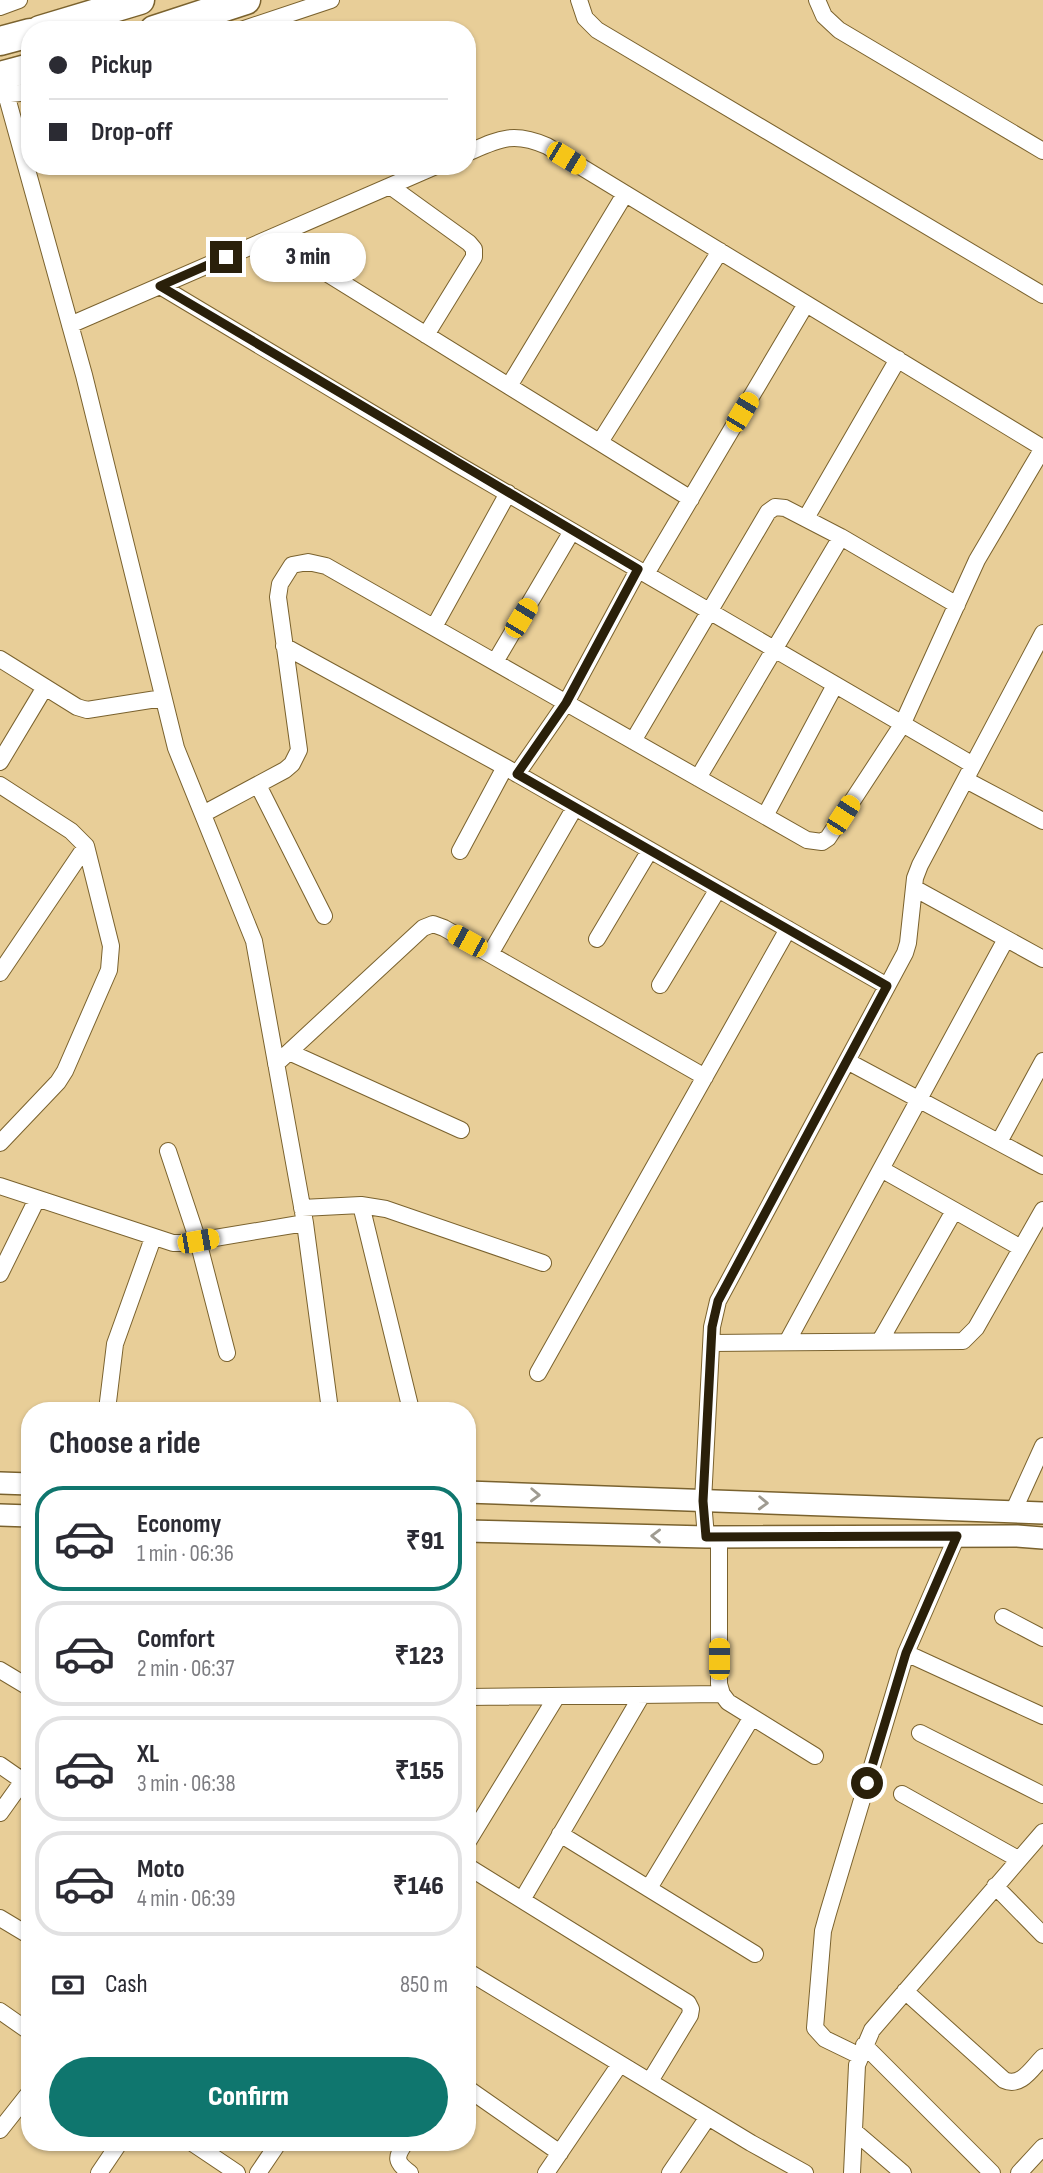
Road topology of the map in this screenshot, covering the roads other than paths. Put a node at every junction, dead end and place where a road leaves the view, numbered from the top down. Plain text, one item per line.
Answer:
1 (19, 0) edge
2 (140, 0) edge
3 (246, 0) edge
4 (331, 0) edge
5 (579, 0) edge
6 (817, 0) edge
7 (0, 7) edge
8 (70, 21) edge
9 (182, 21) edge
10 (268, 21) edge
11 (21, 35) edge
12 (0, 41) edge
13 (21, 74) edge
14 (2, 86) edge
15 (21, 90) edge
16 (476, 149) edge
17 (1043, 151) edge
18 (21, 153) edge
19 (27, 175) edge
20 (415, 175) edge
21 (390, 186) junction
22 (625, 194) junction
23 (270, 238) junction
24 (720, 251) junction
25 (160, 286) junction
26 (1043, 295) edge
27 (806, 304) junction
28 (70, 325) junction
29 (426, 335) junction
30 (898, 359) junction
31 (509, 386) junction
32 (600, 442) junction
33 (1043, 448) edge
34 (508, 494) junction
35 (691, 499) junction
36 (806, 519) junction
37 (572, 531) junction
38 (841, 537) junction
39 (642, 572) junction
40 (957, 605) junction
41 (711, 612) junction
42 (433, 627) junction
43 (1043, 634) edge
44 (285, 646) junction
45 (775, 650) junction
46 (0, 659) edge
47 (495, 662) junction
48 (835, 685) junction
49 (45, 687) junction
50 (163, 698) junction
51 (566, 703) junction
52 (902, 725) junction
53 (633, 741) junction
54 (0, 762) edge
55 (973, 765) junction
56 (511, 771) junction
57 (698, 779) junction
58 (965, 780) junction
59 (0, 785) edge
60 (258, 785) junction
61 (1043, 802) edge
62 (575, 807) junction
63 (203, 814) junction
64 (765, 816) junction
65 (1039, 819) edge
66 (86, 846) junction
67 (650, 850) junction
68 (460, 851) dead end
69 (914, 888) junction
70 (718, 889) junction
71 (324, 916) dead end
72 (788, 929) junction
73 (597, 939) dead end
74 (1006, 939) junction
75 (490, 954) junction
76 (1043, 959) edge
77 (0, 973) edge
78 (660, 985) dead end
79 (887, 986) junction
80 (289, 1052) junction
81 (847, 1061) junction
82 (1043, 1061) edge
83 (276, 1063) junction
84 (705, 1077) junction
85 (919, 1100) junction
86 (461, 1130) dead end
87 (999, 1142) junction
88 (0, 1143) edge
89 (168, 1151) dead end
90 (1043, 1166) edge
91 (881, 1169) junction
92 (0, 1186) edge
93 (37, 1199) junction
94 (361, 1205) junction
95 (1043, 1210) edge
96 (954, 1211) junction
97 (304, 1216) junction
98 (153, 1238) junction
99 (198, 1241) junction
100 (1021, 1248) junction
101 (543, 1263) dead end
102 (0, 1274) edge
103 (787, 1342) junction
104 (880, 1342) junction
105 (712, 1343) junction
106 (228, 1353) dead end
107 (538, 1373) dead end
108 (108, 1402) edge
109 (329, 1402) edge
110 (409, 1402) edge
111 (1043, 1446) edge
112 (0, 1483) edge
113 (21, 1484) edge
114 (476, 1492) edge
115 (703, 1501) junction
116 (1013, 1512) junction
117 (1043, 1513) edge
118 (0, 1515) edge
119 (21, 1516) edge
120 (476, 1531) edge
121 (957, 1536) junction
122 (712, 1537) junction
123 (1043, 1538) edge
124 (1003, 1617) dead end
125 (1043, 1638) edge
126 (906, 1653) junction
127 (0, 1670) edge
128 (21, 1683) edge
129 (722, 1694) junction
130 (642, 1695) junction
131 (557, 1696) junction
132 (476, 1697) edge
133 (1043, 1716) edge
134 (752, 1717) junction
135 (920, 1733) dead end
136 (815, 1756) dead end
137 (0, 1765) edge
138 (21, 1774) edge
139 (21, 1783) edge
140 (902, 1794) dead end
141 (1043, 1795) edge
142 (0, 1813) edge
143 (476, 1828) edge
144 (1043, 1832) edge
145 (561, 1834) junction
146 (1018, 1859) junction
147 (476, 1872) edge
148 (995, 1886) junction
149 (649, 1888) junction
150 (522, 1900) junction
151 (0, 1918) edge
152 (21, 1931) edge
153 (1043, 1935) edge
154 (755, 1954) dead end
155 (476, 1976) edge
156 (905, 1990) junction
157 (0, 2011) edge
158 (21, 2026) edge
159 (862, 2050) junction
160 (1043, 2057) edge
161 (620, 2064) junction
162 (650, 2081) junction
163 (476, 2094) edge
164 (21, 2103) edge
165 (708, 2117) junction
166 (0, 2130) edge
167 (854, 2132) junction
168 (1043, 2147) edge
169 (114, 2151) edge
170 (204, 2151) edge
171 (273, 2151) edge
172 (399, 2151) edge
173 (560, 2153) junction
174 (234, 2172) edge
175 (99, 2173) edge
176 (258, 2173) edge
177 (410, 2173) edge
178 (546, 2173) edge
179 (670, 2173) edge
180 (805, 2173) edge
181 (852, 2173) edge
182 (903, 2173) edge
183 (992, 2173) edge
184 (1019, 2173) edge

1 - 7 street
2 - 8 highway
3 - 9 highway
4 - 10 street
5 - 26 street
6 - 17 street
11 - 12 highway
13 - 14 highway
14 - 15 street
14 - 18 street
16 - 22 street
19 - 28 street
20 - 21 street
21 - 23 street
21 - 29 street
22 - 24 street
22 - 31 street
23 - 25 street
23 - 29 street
24 - 27 street
24 - 32 street
25 - 28 street
25 - 34 street
27 - 30 street
27 - 35 street
28 - 50 street
29 - 31 street
30 - 33 street
30 - 36 street
31 - 32 street
32 - 35 street
33 - 40 street
34 - 37 street
34 - 42 street
35 - 39 street
36 - 38 street
36 - 41 street
37 - 39 street
37 - 47 street
38 - 40 street
38 - 45 street
39 - 41 street
39 - 51 street
40 - 52 street
41 - 45 street
41 - 53 street
42 - 44 street
42 - 47 street
43 - 55 street
44 - 56 street
44 - 60 street
45 - 48 street
45 - 57 street
46 - 49 street
47 - 51 street
48 - 52 street
48 - 64 street
49 - 50 street
49 - 54 street
50 - 63 street
51 - 53 street
51 - 56 street
52 - 55 street
52 - 64 street
53 - 57 street
55 - 58 street
56 - 62 street
56 - 68 street
57 - 64 street
58 - 65 street
58 - 69 street
59 - 66 street
60 - 63 street
60 - 71 street
61 - 65 street
62 - 67 street
62 - 75 street
63 - 83 street
66 - 77 street
66 - 88 street
67 - 70 street
67 - 73 street
69 - 74 street
69 - 79 street
70 - 72 street
70 - 78 street
72 - 79 street
72 - 84 street
74 - 76 street
74 - 85 street
75 - 80 street
75 - 84 street
79 - 81 street
80 - 83 street
80 - 86 street
81 - 85 street
81 - 105 street
82 - 87 street
83 - 97 street
84 - 107 street
85 - 87 street
85 - 91 street
87 - 90 street
89 - 99 street
91 - 96 street
91 - 103 street
92 - 93 street
93 - 98 street
93 - 102 street
94 - 97 street
94 - 101 street
94 - 110 street
95 - 100 street
96 - 100 street
96 - 104 street
97 - 99 street
97 - 109 street
98 - 99 street
98 - 108 street
99 - 106 street
100 - 104 street
103 - 104 street
103 - 105 street
105 - 115 street
111 - 116 street
112 - 113 street
114 -> 115 street
115 -> 116 street
115 - 122 street
116 - 117 street
118 - 119 street
122 -> 120 street
121 - 122 street
121 - 123 street
121 - 126 street
122 - 129 street
124 - 125 street
126 - 133 street
126 - 159 street
127 - 128 street
129 - 130 street
129 - 134 street
130 - 131 street
130 - 145 street
131 - 132 street
131 - 143 street
134 - 136 street
134 - 149 street
135 - 141 street
137 - 138 street
139 - 142 street
140 - 146 street
144 - 146 street
145 - 149 street
145 - 150 street
146 - 148 street
147 - 150 street
148 - 153 street
148 - 156 street
149 - 154 street
150 - 162 street
151 - 152 street
155 - 161 street
156 - 159 street
156 - 160 street
157 - 158 street
159 - 167 street
159 - 183 street
161 - 162 street
161 - 173 street
162 - 165 street
163 - 173 street
164 - 166 street
165 - 179 street
165 - 180 street
167 - 181 street
167 - 182 street
168 - 184 street
169 - 175 street
170 - 174 street
171 - 176 street
172 - 177 street
173 - 178 street

